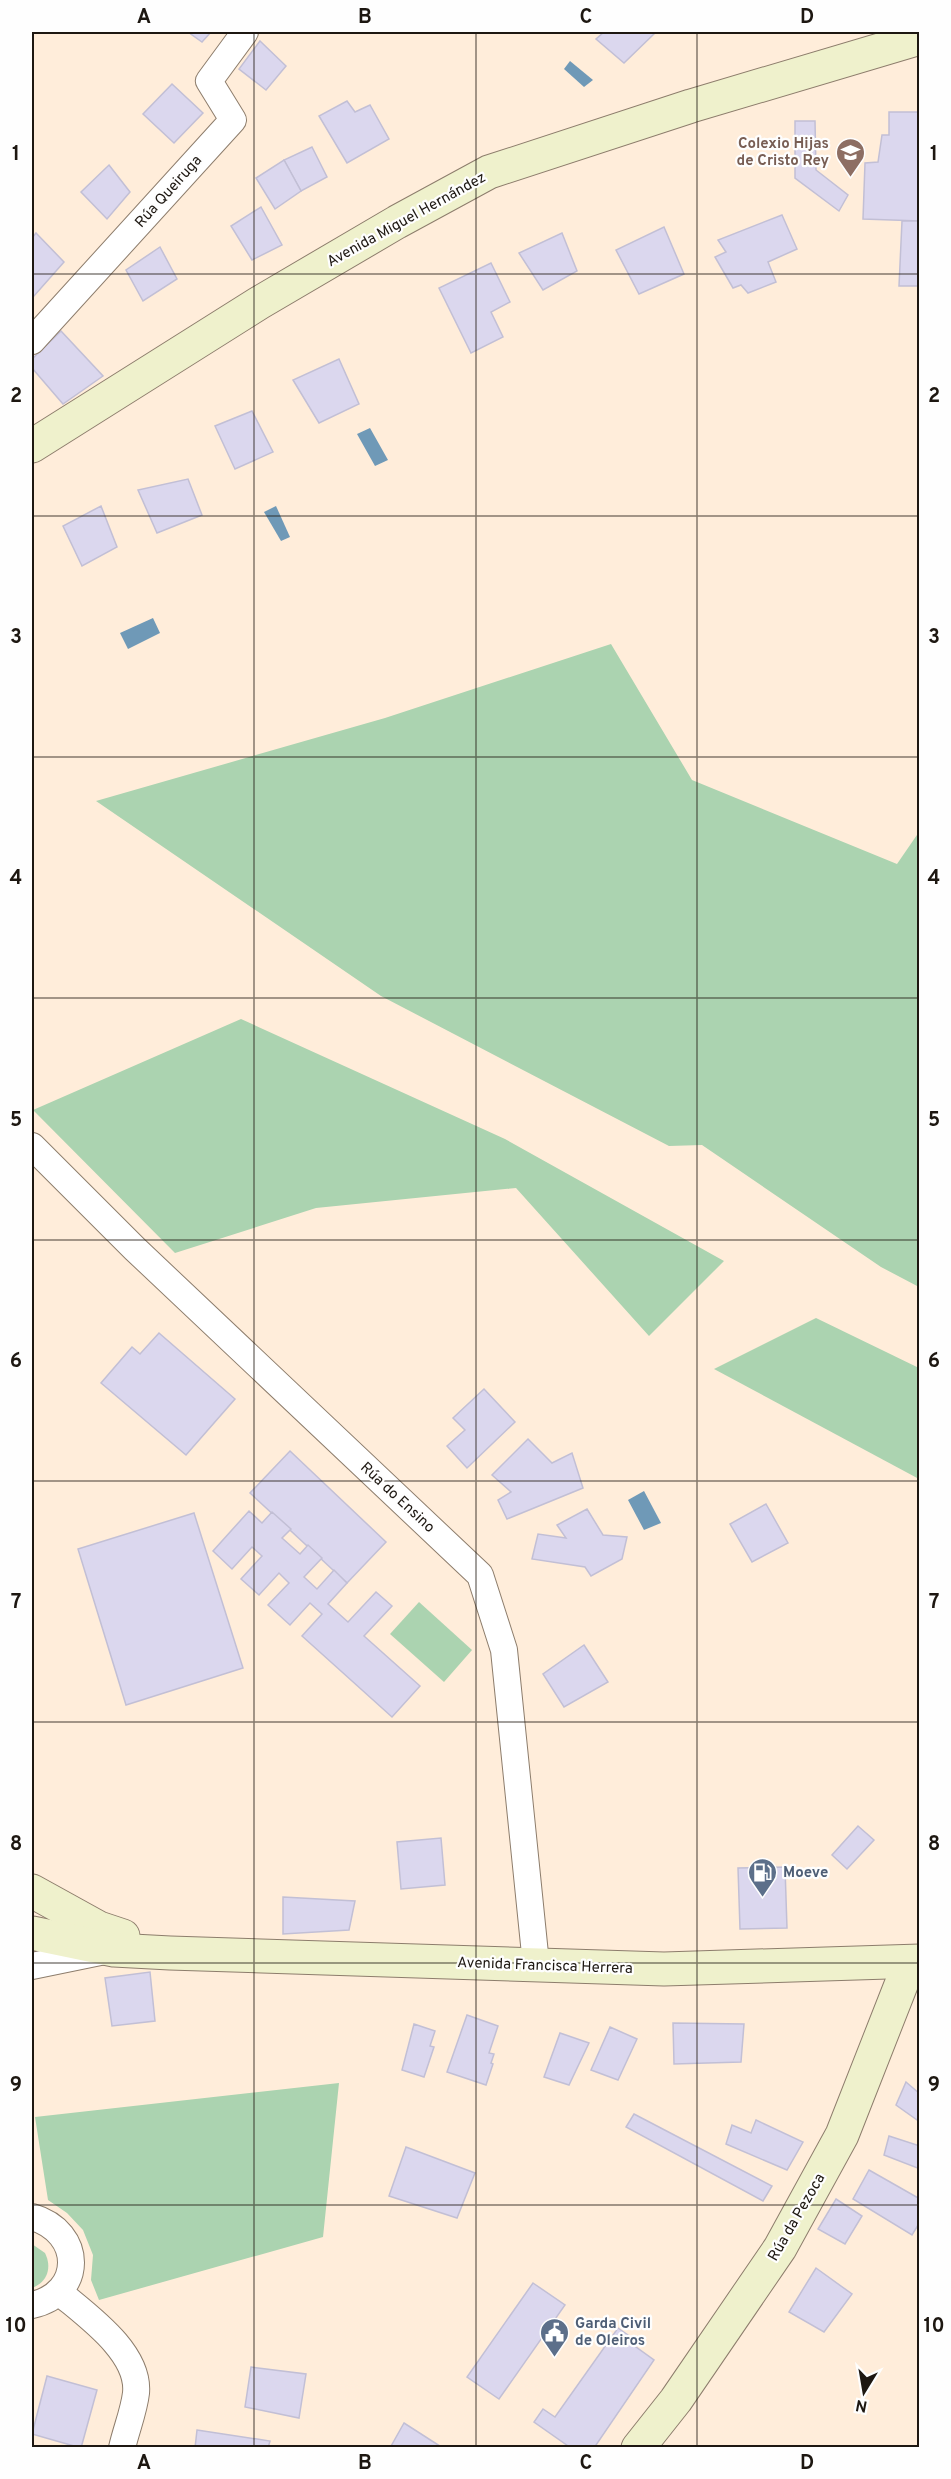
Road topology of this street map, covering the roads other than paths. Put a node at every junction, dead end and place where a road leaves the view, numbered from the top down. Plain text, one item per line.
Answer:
1 (245, 32) edge
2 (920, 38) edge
3 (32, 341) edge
4 (32, 446) edge
5 (32, 1146) edge
6 (32, 1891) edge
7 (32, 1933) edge
8 (114, 1950) junction
9 (170, 1953) junction
10 (915, 1962) edge
11 (536, 1964) junction
12 (32, 1966) edge
13 (32, 2216) edge
14 (58, 2292) junction
15 (32, 2305) edge
16 (122, 2448) edge
17 (638, 2448) edge

1 - 3 street, Rúa Queiruga
2 - 4 street, Avenida Miguel Hernández
5 - 11 street, Rúa do Ensino
6 - 9 street, Avenida Francisca Herrera
7 - 8 street, Avenida Francisca Herrera
8 - 9 street, Avenida Francisca Herrera
8 - 12 street, Avenida Francisca Herrera
9 - 11 street, Avenida Francisca Herrera
10 - 11 street, Avenida Francisca Herrera
10 - 17 street, Rúa da Pezoca
13 - 14 street
14 - 15 street
14 - 16 street

